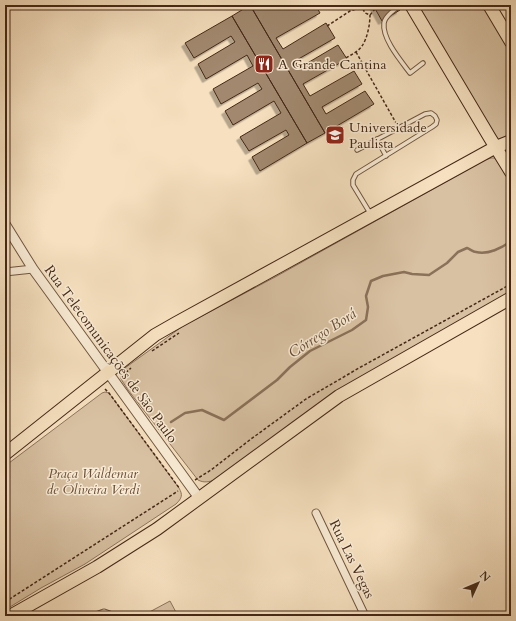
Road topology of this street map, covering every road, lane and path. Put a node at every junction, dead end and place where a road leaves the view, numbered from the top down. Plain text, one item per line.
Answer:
1 (402, 5) edge
2 (411, 5) edge
3 (489, 5) edge
4 (363, 6) edge
5 (375, 9) dead end
6 (370, 15) junction
7 (328, 26) dead end
8 (511, 42) edge
9 (356, 52) junction
10 (346, 58) dead end
11 (423, 63) dead end
12 (399, 128) junction
13 (377, 139) junction
14 (511, 141) edge
15 (496, 147) junction
16 (357, 150) dead end
17 (386, 156) junction
18 (511, 172) edge
19 (372, 216) junction
20 (5, 224) edge
21 (33, 269) junction
22 (5, 272) edge
23 (511, 298) edge
24 (180, 333) dead end
25 (148, 353) dead end
26 (132, 367) dead end
27 (107, 374) junction
28 (123, 380) dead end
29 (103, 387) dead end
30 (5, 454) edge
31 (198, 498) junction
32 (316, 513) dead end
33 (5, 602) edge
34 (10, 616) edge
35 (96, 616) edge
36 (112, 616) edge
37 (365, 616) edge

1 - 11 lane
2 - 15 main road
3 - 8 main road
4 - 6 path
4 - 7 path
5 - 6 path
6 - 9 path
9 - 10 path
9 - 12 path
12 - 13 lane
12 - 17 lane
13 - 16 lane
13 - 17 lane
14 - 15 main road
15 - 18 main road
15 - 19 main road
17 - 19 lane
19 - 27 main road
20 - 21 street, Rua Telecomunicações de São Paulo
21 - 22 street
21 - 27 street, Rua Telecomunicações de São Paulo
23 - 31 main road
24 - 25 path
26 - 28 path
27 - 30 main road
27 - 31 street, Rua Telecomunicações de São Paulo
29 - 33 path
31 - 34 main road
32 - 37 street, Rua Las Vegas
35 - 36 street

